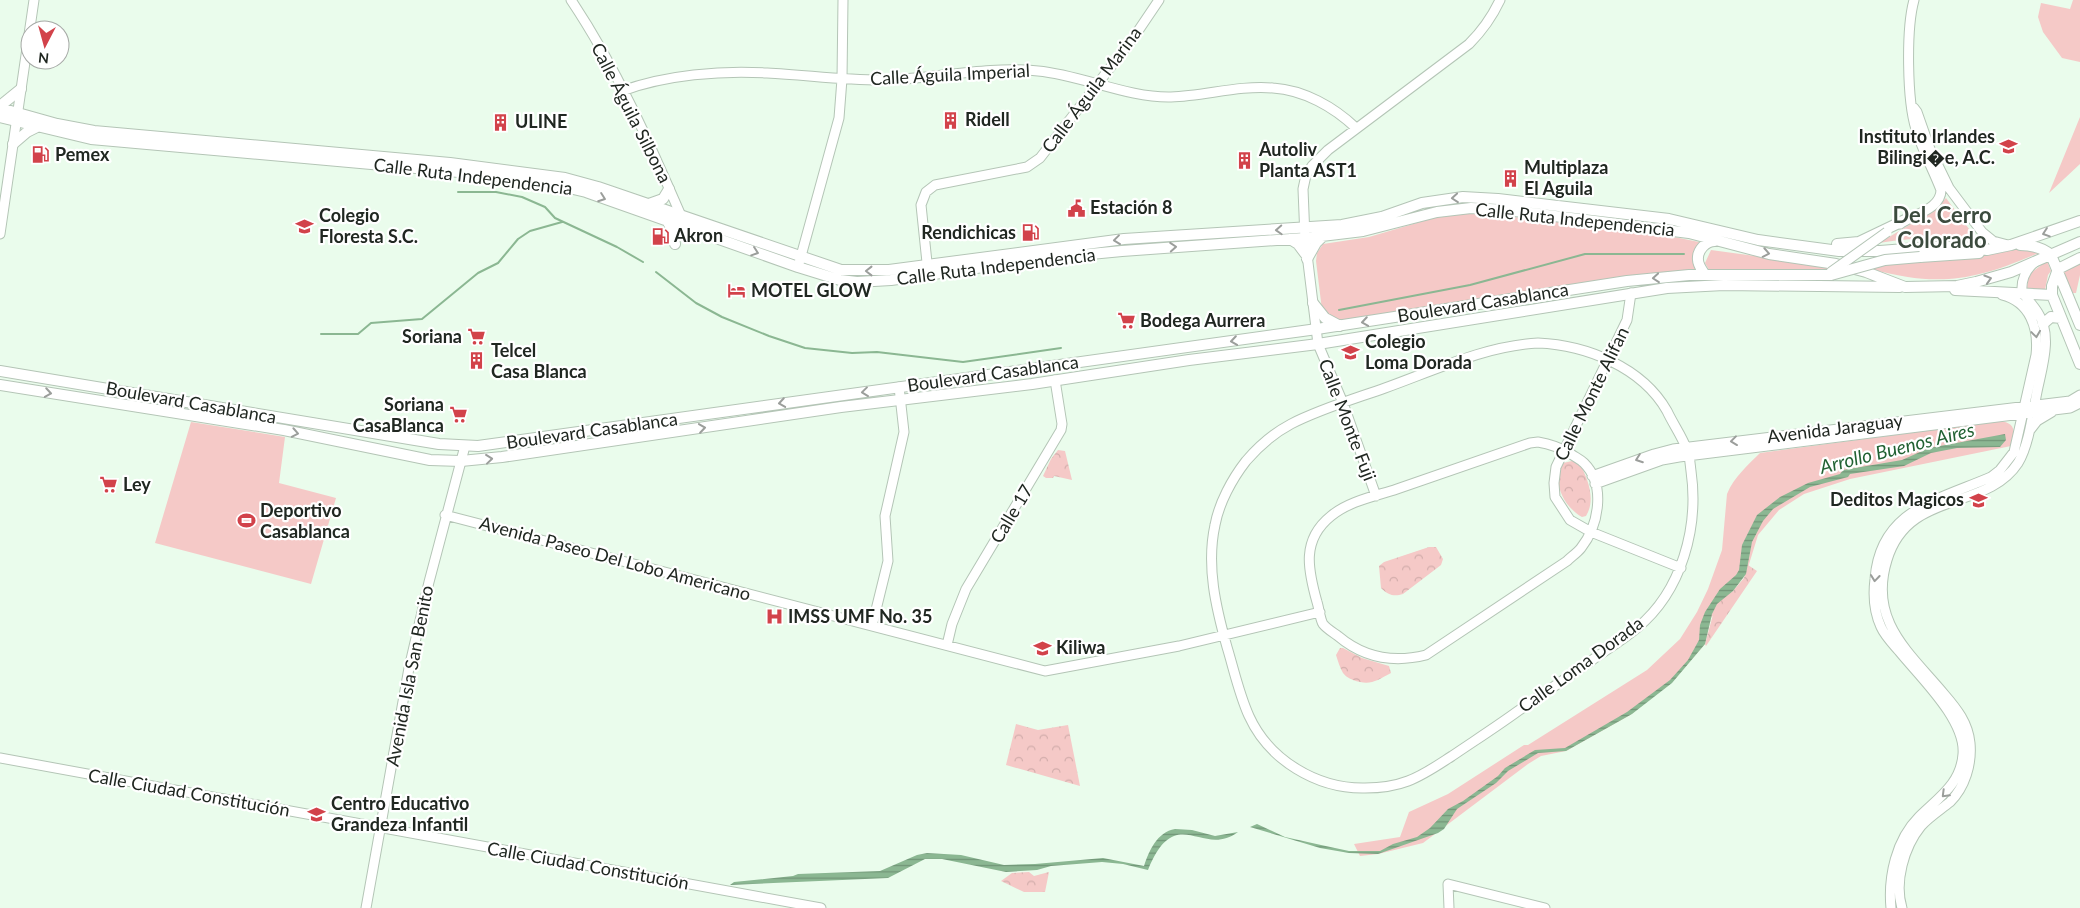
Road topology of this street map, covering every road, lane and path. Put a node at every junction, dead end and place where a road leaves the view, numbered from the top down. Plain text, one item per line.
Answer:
1 (34, 0) edge
2 (571, 0) edge
3 (843, 0) edge
4 (1159, 0) edge
5 (1500, 0) edge
6 (1914, 0) edge
7 (842, 79) junction
8 (1097, 83) junction
9 (21, 89) junction
10 (622, 91) junction
11 (1912, 106) junction
12 (0, 107) edge
13 (0, 117) edge
14 (17, 118) junction
15 (37, 127) junction
16 (1356, 128) junction
17 (13, 144) junction
18 (669, 189) junction
19 (649, 204) junction
20 (681, 215) junction
21 (668, 220) junction
22 (1590, 220) junction
23 (1905, 220) junction
24 (2080, 221) edge
25 (686, 228) junction
26 (1304, 233) junction
27 (0, 234) edge
28 (1323, 236) junction
29 (1745, 237) junction
30 (1290, 239) junction
31 (1719, 240) junction
32 (2080, 242) edge
33 (675, 244) dead end
34 (1788, 244) junction
35 (2011, 245) junction
36 (1987, 250) junction
37 (2051, 255) junction
38 (1307, 257) junction
39 (2080, 258) edge
40 (800, 262) junction
41 (2035, 262) junction
42 (2058, 269) junction
43 (928, 270) junction
44 (1831, 273) junction
45 (1705, 275) junction
46 (1940, 286) junction
47 (1905, 287) junction
48 (1992, 292) junction
49 (2022, 292) junction
50 (1631, 294) junction
51 (2052, 295) junction
52 (2080, 301) edge
53 (1313, 303) junction
54 (2080, 308) edge
55 (2060, 318) junction
56 (2043, 324) junction
57 (2080, 325) edge
58 (1340, 326) junction
59 (1316, 329) junction
60 (1318, 344) junction
61 (1608, 360) junction
62 (2080, 364) edge
63 (0, 372) edge
64 (1055, 380) junction
65 (0, 385) edge
66 (899, 387) junction
67 (901, 400) junction
68 (2079, 400) edge
69 (1343, 403) junction
70 (2029, 409) junction
71 (2062, 409) junction
72 (1996, 417) junction
73 (2024, 434) junction
74 (465, 446) junction
75 (1565, 451) junction
76 (1688, 451) junction
77 (461, 461) junction
78 (1594, 480) junction
79 (1376, 496) junction
80 (445, 515) junction
81 (1591, 532) junction
82 (1681, 568) junction
83 (1320, 612) junction
84 (872, 626) junction
85 (1224, 636) junction
86 (947, 645) junction
87 (0, 758) edge
88 (381, 828) junction
89 (366, 908) edge
90 (821, 908) edge
91 (1449, 908) edge
92 (1546, 908) edge
93 (1891, 908) edge
94 (1902, 908) edge

1 - 9 street
2 - 10 street, Calle Águila Silbona
3 - 7 street
4 - 8 street, Calle Águila Marina
5 - 16 street, Calle Monte Fuji
6 - 11 street
7 - 8 street, Calle Águila Imperial
7 - 10 street, Calle Águila Imperial
7 - 40 street
8 - 16 street, Calle Águila Imperial
8 - 43 street, Calle Águila Marina
9 - 12 main road
9 - 14 street
10 - 18 street, Calle Águila Silbona
11 - 23 street
11 - 35 street
12 - 14 main road, Calle Ruta Independencia
13 - 14 main road, Calle Ruta Independencia
14 - 15 main road, Calle Ruta Independencia
14 - 17 street
14 - 19 main road, Calle Ruta Independencia
15 - 17 main road
15 -> 21 main road, Calle Ruta Independencia
16 - 26 street, Calle Monte Fuji
17 - 27 street
18 - 19 main road
18 - 20 street, Calle Águila Silbona
19 - 20 main road, Calle Ruta Independencia
20 - 25 street, Calle Águila Silbona
20 - 40 main road, Calle Ruta Independencia
21 - 25 main road, Calle Ruta Independencia
21 - 33 main road
22 - 28 main road, Calle Ruta Independencia
22 - 29 main road
22 - 31 main road, Calle Ruta Independencia
23 - 34 main road
23 - 44 street, bridge
24 -> 35 main road
25 -> 40 main road, Calle Ruta Independencia
26 - 28 main road, Calle Ruta Independencia
29 -> 26 main road, Calle Ruta Independencia
26 - 30 main road, Calle Ruta Independencia
26 - 38 street, Calle Monte Fuji
26 -> 43 main road, Calle Ruta Independencia
28 - 38 main road
29 - 34 main road, Calle Ruta Independencia
30 - 38 main road
43 -> 30 main road, Calle Ruta Independencia
31 - 45 main road
31 -> 47 main road, Calle Ruta Independencia
32 - 37 main road
34 - 36 main road
35 - 36 main road, Boulevard Casablanca
35 - 37 main road
36 - 44 main road, Boulevard Casablanca, bridge
37 - 41 main road
37 - 42 main road
38 - 53 street, Calle Monte Fuji
39 - 42 main road
40 - 43 main road, Calle Ruta Independencia
46 -> 41 main road
41 - 49 street
42 - 51 main road
42 - 57 main road
44 - 45 main road, Boulevard Casablanca
45 -> 58 main road, Boulevard Casablanca
46 - 47 main road, Calle Ruta Independencia
46 - 48 main road
47 - 50 main road, Boulevard Casablanca
48 - 49 main road
48 -> 70 street
49 - 51 main road
49 - 56 street
50 - 60 main road, Boulevard Casablanca
50 - 61 street, Calle Monte Alifan
51 - 55 main road
52 - 54 main road
53 - 58 main road
53 - 59 street, Calle Monte Fuji
55 - 56 main road
55 - 62 main road
56 - 70 street
58 - 59 main road, Boulevard Casablanca
59 - 60 street, Calle Monte Fuji
59 -> 66 main road, Boulevard Casablanca
60 - 64 main road, Boulevard Casablanca
60 - 69 street, Calle Monte Fuji
61 - 69 street, Calle Loma Dorada
61 - 75 street, Calle Monte Alifan
61 - 76 street, Calle Loma Dorada
63 - 74 main road, Boulevard Casablanca
64 - 67 main road, Boulevard Casablanca
64 - 86 street, Calle 17
65 -> 77 main road, Boulevard Casablanca
66 - 67 street
66 -> 74 main road, Boulevard Casablanca
77 -> 67 main road, Boulevard Casablanca
67 - 84 street
68 - 70 street, Avenida Jaraguay
68 - 71 street, Avenida Jaraguay
69 - 79 street, Calle Monte Fuji
69 - 85 street, Calle Loma Dorada
70 - 71 street, Avenida Jaraguay
70 - 72 street, Avenida Jaraguay
70 - 73 street
70 -> 76 street, Avenida Jaraguay
71 - 73 street
72 - 73 street
72 - 76 street, Avenida Jaraguay
73 -> 93 street
73 - 94 street
74 - 77 street, Avenida Isla San Benito
75 - 78 street
75 - 79 street
75 - 81 street, Calle Monte Alifan
76 - 78 street, Avenida Jaraguay
76 - 82 street, Calle Loma Dorada
77 - 80 street, Avenida Isla San Benito
78 - 81 street
79 - 83 street
80 - 84 street, Avenida Paseo Del Lobo Americano
80 - 88 street, Avenida Isla San Benito
81 - 82 street, Calle Monte Alifan
81 - 83 street
82 - 85 street, Calle Loma Dorada
83 - 85 street, Avenida Paseo Del Lobo Americano
84 - 86 street, Avenida Paseo Del Lobo Americano
85 - 86 street, Avenida Paseo Del Lobo Americano
87 - 88 street, Calle Ciudad Constitución
88 - 89 street, Avenida Isla San Benito
88 - 90 street, Calle Ciudad Constitución
91 - 92 street

